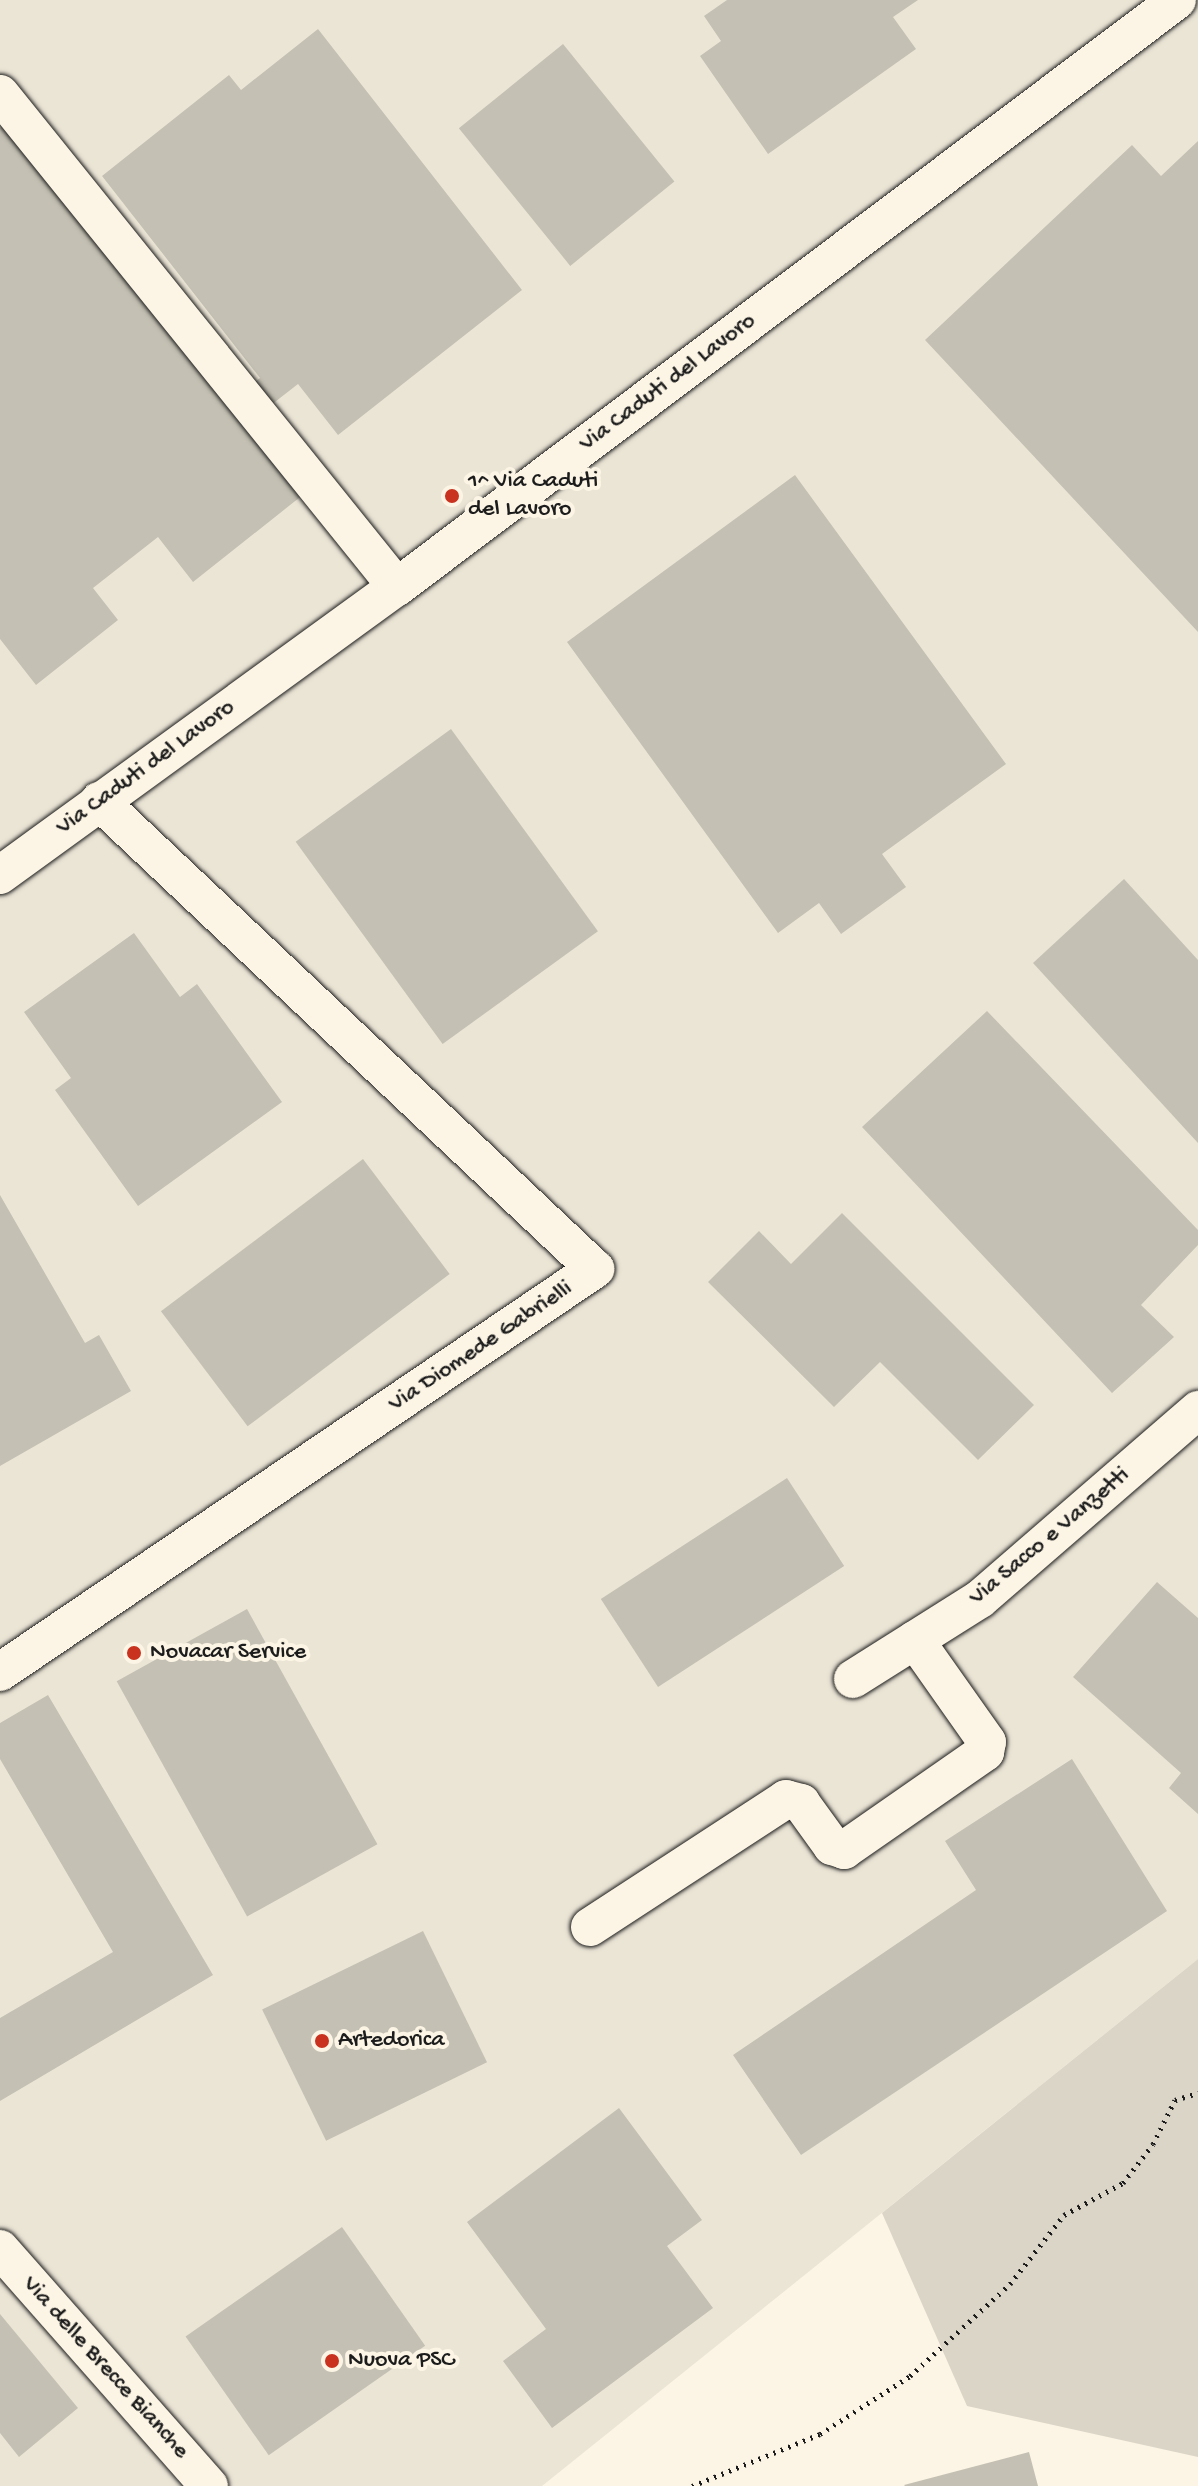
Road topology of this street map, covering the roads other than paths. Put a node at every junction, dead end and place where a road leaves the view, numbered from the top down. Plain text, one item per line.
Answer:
1 (1177, 0) edge
2 (0, 94) edge
3 (397, 587) junction
4 (99, 801) junction
5 (0, 875) edge
6 (1198, 1410) edge
7 (915, 1640) junction
8 (0, 1672) edge
9 (853, 1679) dead end
10 (590, 1927) dead end
11 (0, 2249) edge
12 (209, 2486) edge

1 - 3 street, Via Caduti del Lavoro
2 - 3 street
3 - 4 street, Via Caduti del Lavoro
4 - 5 street, Via Caduti del Lavoro
4 - 8 street, Via Diomede Gabrielli
6 - 7 street, Via Sacco e Vanzetti
7 - 9 street, Via Sacco e Vanzetti
7 - 10 street
11 - 12 street, Via delle Brecce Bianche

